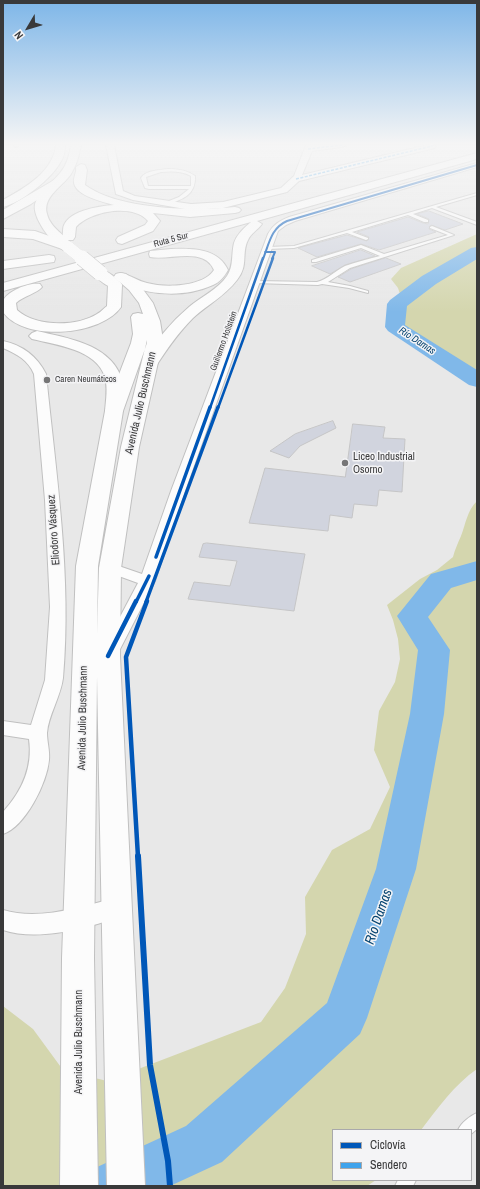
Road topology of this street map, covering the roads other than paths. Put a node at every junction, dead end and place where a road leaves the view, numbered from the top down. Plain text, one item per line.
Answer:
1 (29, 200) edge
2 (43, 200) edge
3 (54, 200) edge
4 (115, 200) edge
5 (146, 200) edge
6 (172, 200) edge
7 (240, 200) edge
8 (271, 200) edge
9 (292, 200) edge
10 (315, 200) edge
11 (340, 200) edge
12 (357, 200) edge
13 (455, 200) edge
14 (165, 204) junction
15 (432, 207) junction
16 (235, 210) junction
17 (409, 214) junction
18 (3, 215) edge
19 (426, 221) dead end
20 (183, 224) dead end
21 (256, 224) junction
22 (477, 224) edge
23 (432, 227) dead end
24 (160, 230) dead end
25 (349, 232) junction
26 (3, 233) edge
27 (366, 239) dead end
28 (122, 240) junction
29 (72, 243) junction
30 (108, 244) dead end
31 (93, 248) dead end
32 (267, 248) junction
33 (384, 256) junction
34 (136, 257) junction
35 (49, 259) junction
36 (314, 261) dead end
37 (3, 265) edge
38 (3, 272) edge
39 (112, 276) junction
40 (3, 279) edge
41 (48, 281) junction
42 (254, 282) junction
43 (322, 283) junction
44 (3, 287) edge
45 (366, 292) dead end
46 (3, 295) edge
47 (10, 330) dead end
48 (3, 344) edge
49 (150, 363) junction
50 (114, 411) junction
51 (110, 568) junction
52 (147, 581) junction
53 (108, 656) junction
54 (3, 728) edge
55 (38, 733) junction
56 (3, 826) edge
57 (116, 908) junction
58 (79, 917) junction
59 (3, 920) edge
60 (477, 1120) edge
61 (466, 1129) edge
62 (79, 1186) edge
63 (126, 1186) edge

1 - 18 main road
2 - 29 main road
3 - 29 main road
4 - 16 main road
5 - 14 street
6 - 14 lane
7 - 14 street
8 - 16 main road
9 - 40 main road, Ruta 5 Sur
10 - 44 main road, Ruta 5 Sur
11 - 21 main road
12 - 32 street, Guillermo Hollstein
13 - 15 lane
15 - 17 lane
15 - 22 lane
16 - 20 main road
17 - 19 lane
17 - 25 lane
21 - 34 main road
21 - 49 main road
23 - 33 lane
24 - 28 main road
25 - 27 lane
25 - 32 lane
26 - 29 main road
28 - 29 main road
28 - 30 main road
29 - 39 main road, bridge
31 - 35 main road
32 - 42 street, Guillermo Hollstein
33 - 36 lane
33 - 43 lane
34 - 39 main road
34 - 41 main road
35 - 37 main road
35 - 38 main road
39 - 41 main road
39 - 49 main road, Avenida Julio Buschmann
39 - 50 main road, Avenida Julio Buschmann
41 - 46 main road
42 - 43 lane
42 - 52 street, Guillermo Hollstein
43 - 45 lane
47 - 50 main road
48 - 55 street, Eliodoro Vásquez
49 - 51 main road, Avenida Julio Buschmann
50 - 58 main road, Avenida Julio Buschmann
51 - 52 street
51 - 53 main road, Avenida Julio Buschmann
52 - 53 street, Guillermo Hollstein
53 - 57 main road, Avenida Julio Buschmann
54 - 55 street
55 - 56 street
57 - 58 street
57 - 63 main road, Avenida Julio Buschmann
58 - 59 street
58 - 62 main road, Avenida Julio Buschmann
60 - 61 lane

